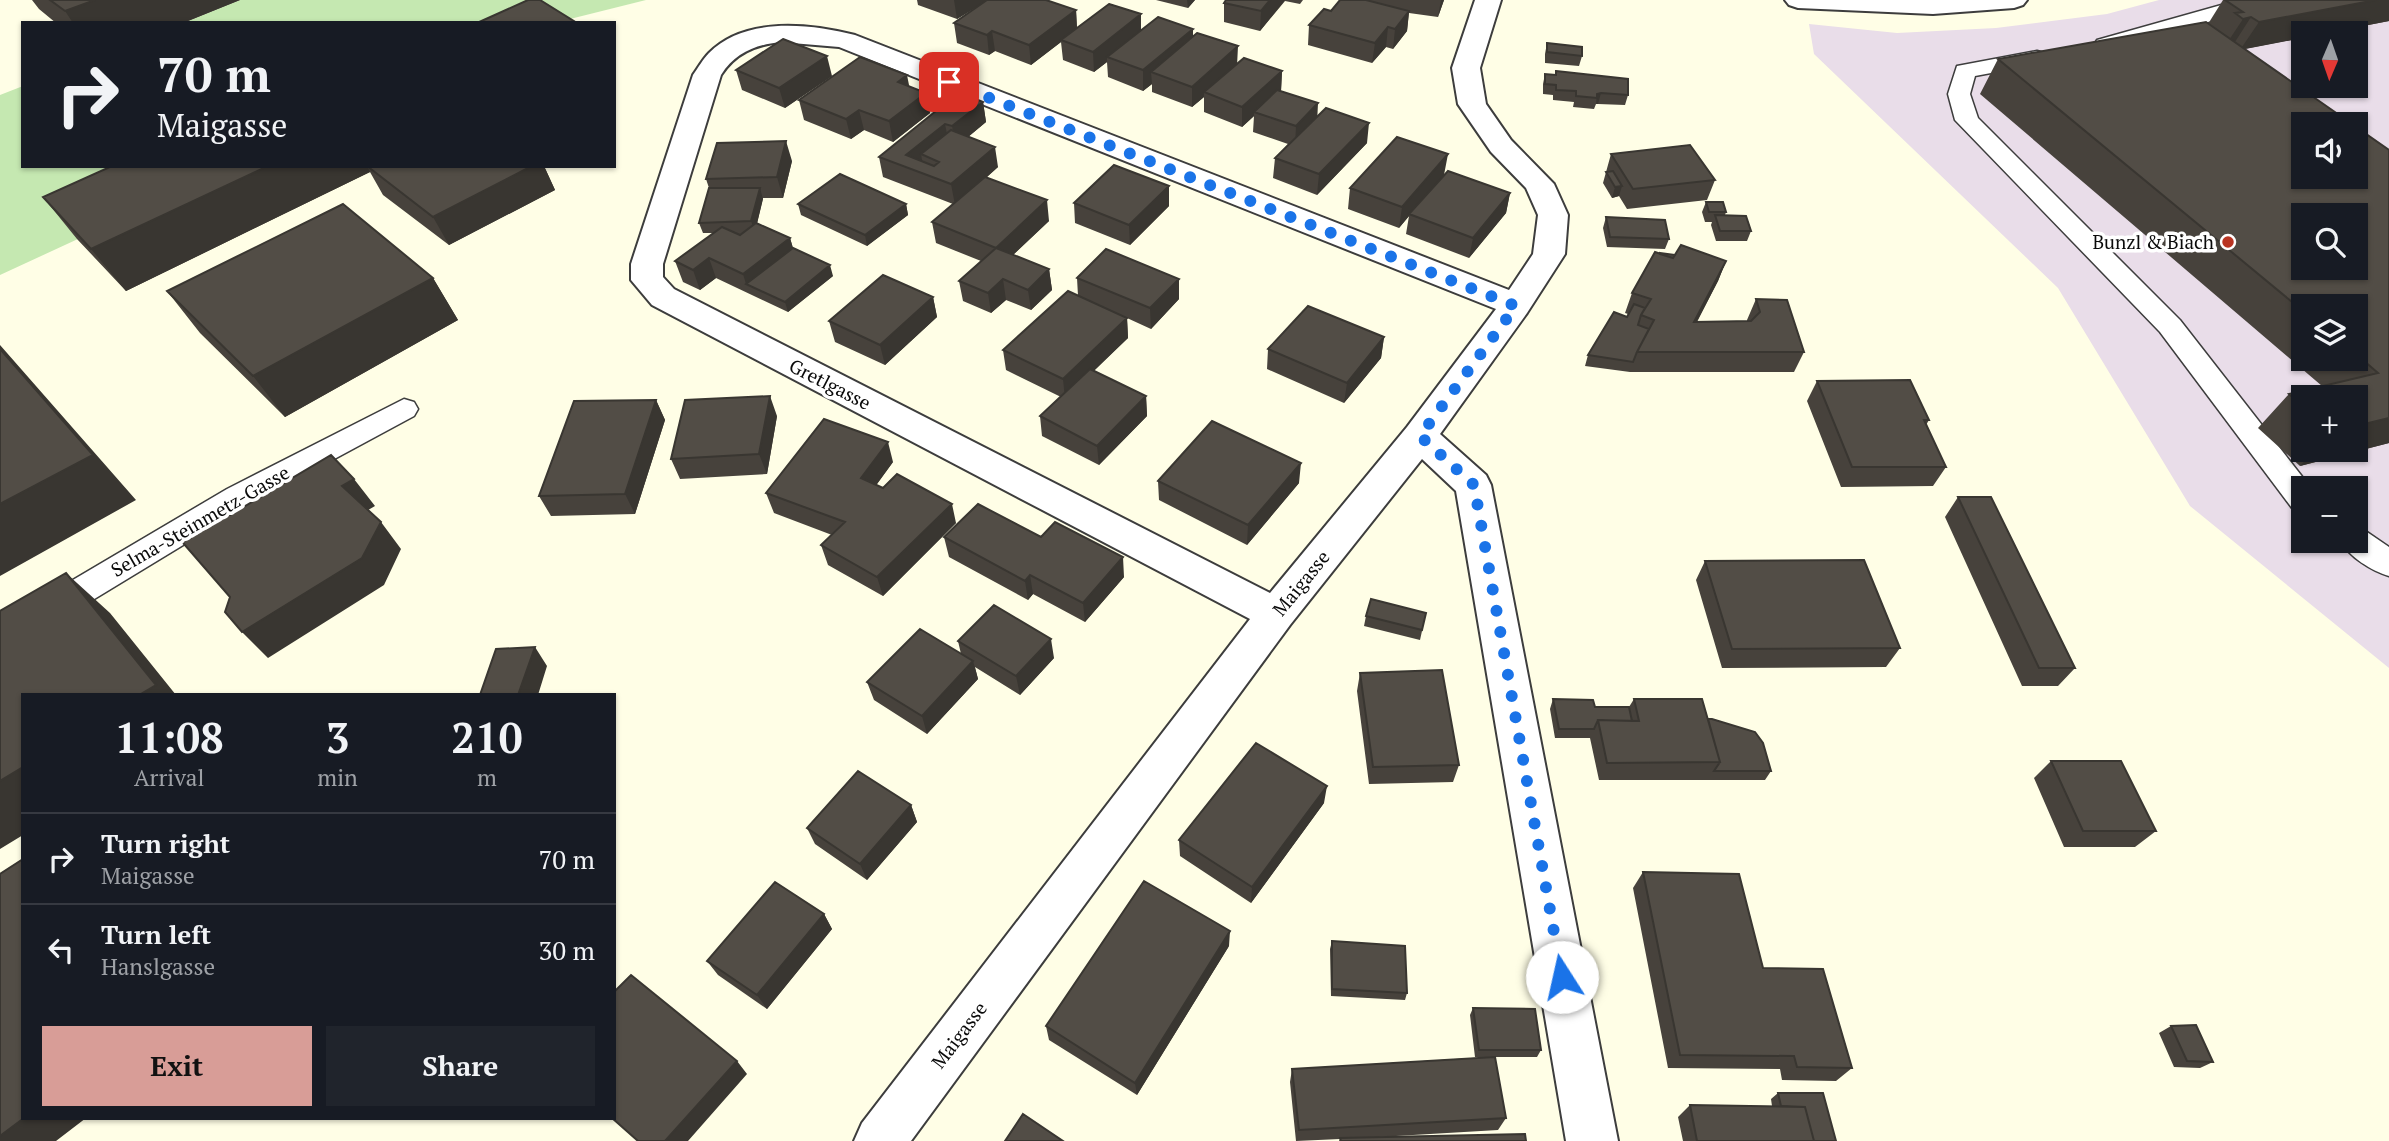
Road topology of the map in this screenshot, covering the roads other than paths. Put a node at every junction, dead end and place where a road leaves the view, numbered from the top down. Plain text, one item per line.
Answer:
1 (1488, 0) edge
2 (1798, 0) edge
3 (2014, 0) edge
4 (2262, 0) edge
5 (1516, 306) junction
6 (404, 409) dead end
7 (1420, 436) junction
8 (2291, 484) edge
9 (2368, 549) edge
10 (2389, 564) edge
11 (1276, 614) junction
12 (0, 639) edge
13 (880, 1141) edge
14 (1592, 1141) edge

1 - 5 street, Maigasse
2 - 3 street
4 - 8 lane
5 - 7 street, Maigasse
5 - 11 street, Gretlgasse
6 - 12 lane, Selma-Steinmetz-Gasse
7 - 11 street, Maigasse
7 - 14 street
9 - 10 lane
11 - 13 street, Maigasse

